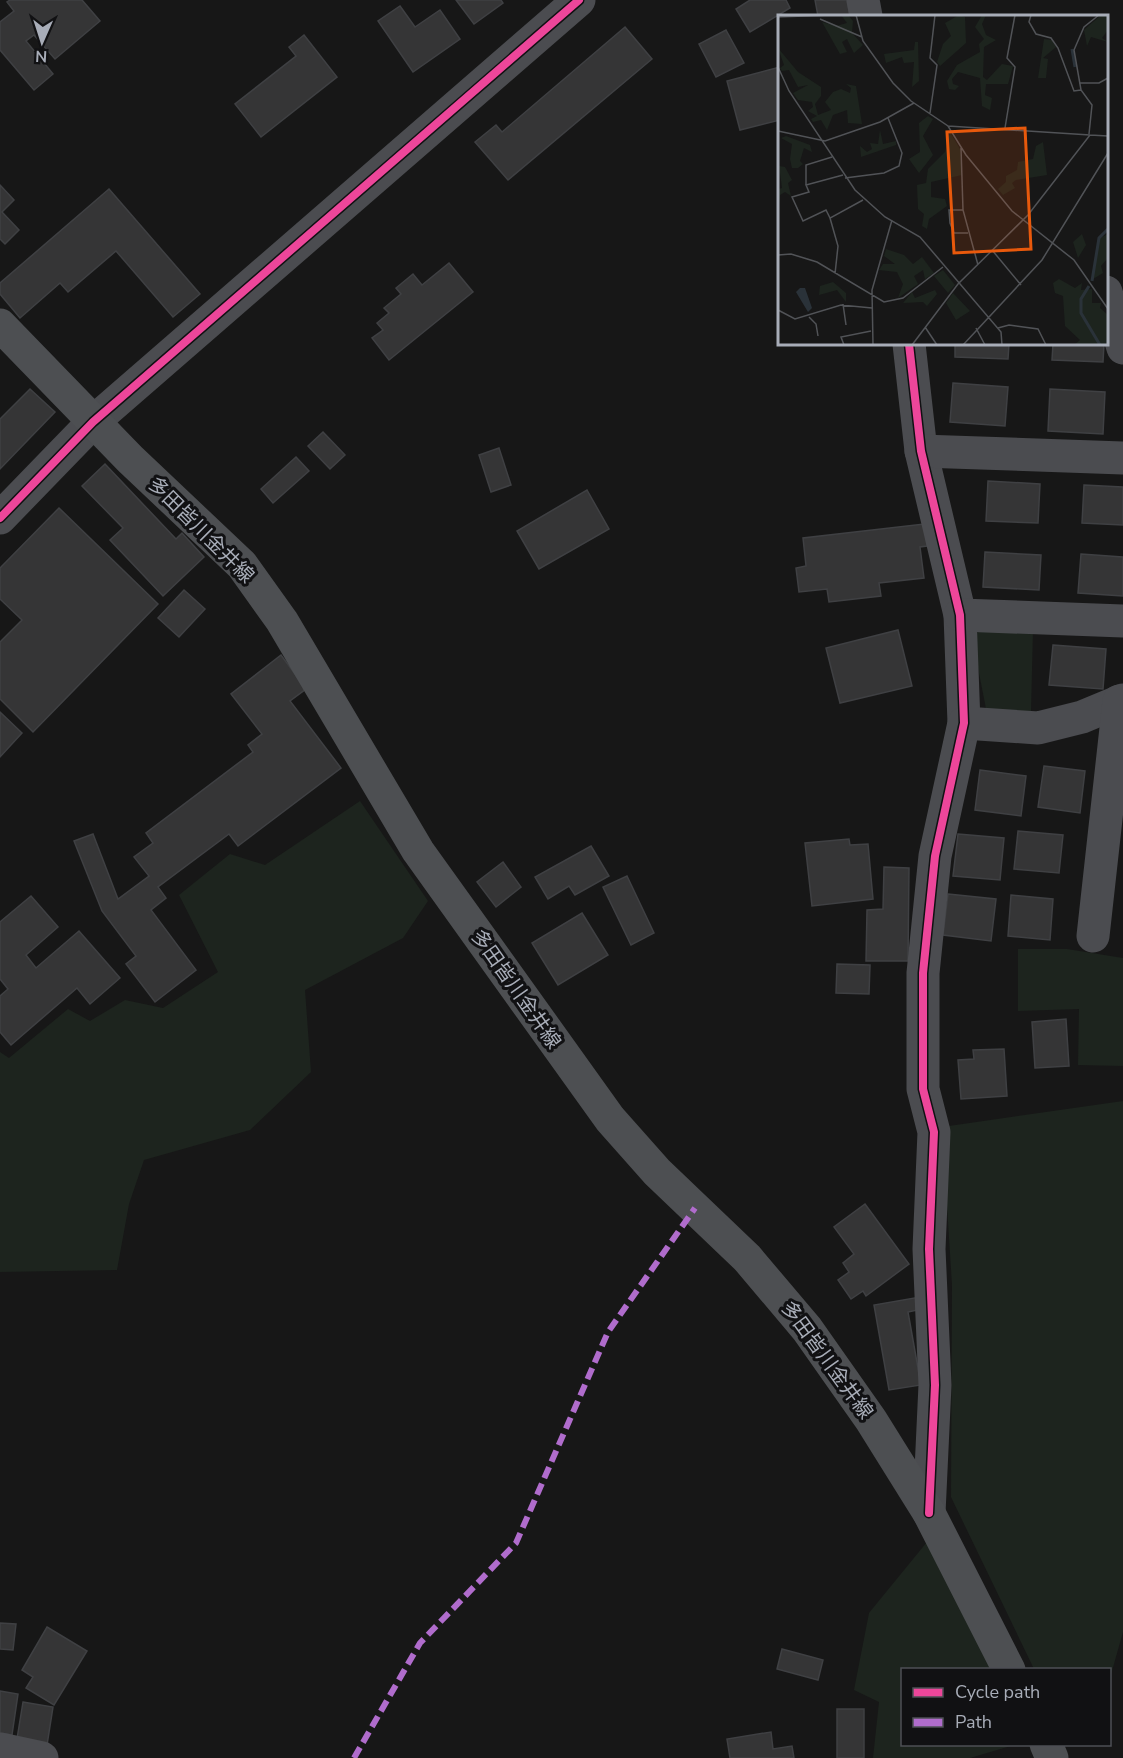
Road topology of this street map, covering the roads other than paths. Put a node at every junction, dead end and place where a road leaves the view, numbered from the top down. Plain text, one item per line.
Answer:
1 (863, 0) edge
2 (567, 4) edge
3 (866, 15) edge
4 (1108, 296) edge
5 (0, 325) edge
6 (909, 345) edge
7 (1123, 348) edge
8 (93, 422) junction
9 (921, 451) junction
10 (1123, 458) edge
11 (0, 518) edge
12 (960, 615) junction
13 (1123, 621) edge
14 (1121, 700) edge
15 (964, 723) junction
16 (1093, 936) dead end
17 (929, 1513) junction
18 (1008, 1668) edge
19 (0, 1749) edge
20 (42, 1758) edge

1 - 3 street
2 - 8 street
4 - 7 street
5 - 8 main road, 多田皆川金井線
6 - 9 street
8 - 11 street
8 - 17 main road, 多田皆川金井線
9 - 10 street
9 - 12 street
12 - 13 street
12 - 15 street
14 - 15 street
14 - 16 street
15 - 17 street
17 - 18 main road, 多田皆川金井線
19 - 20 street

